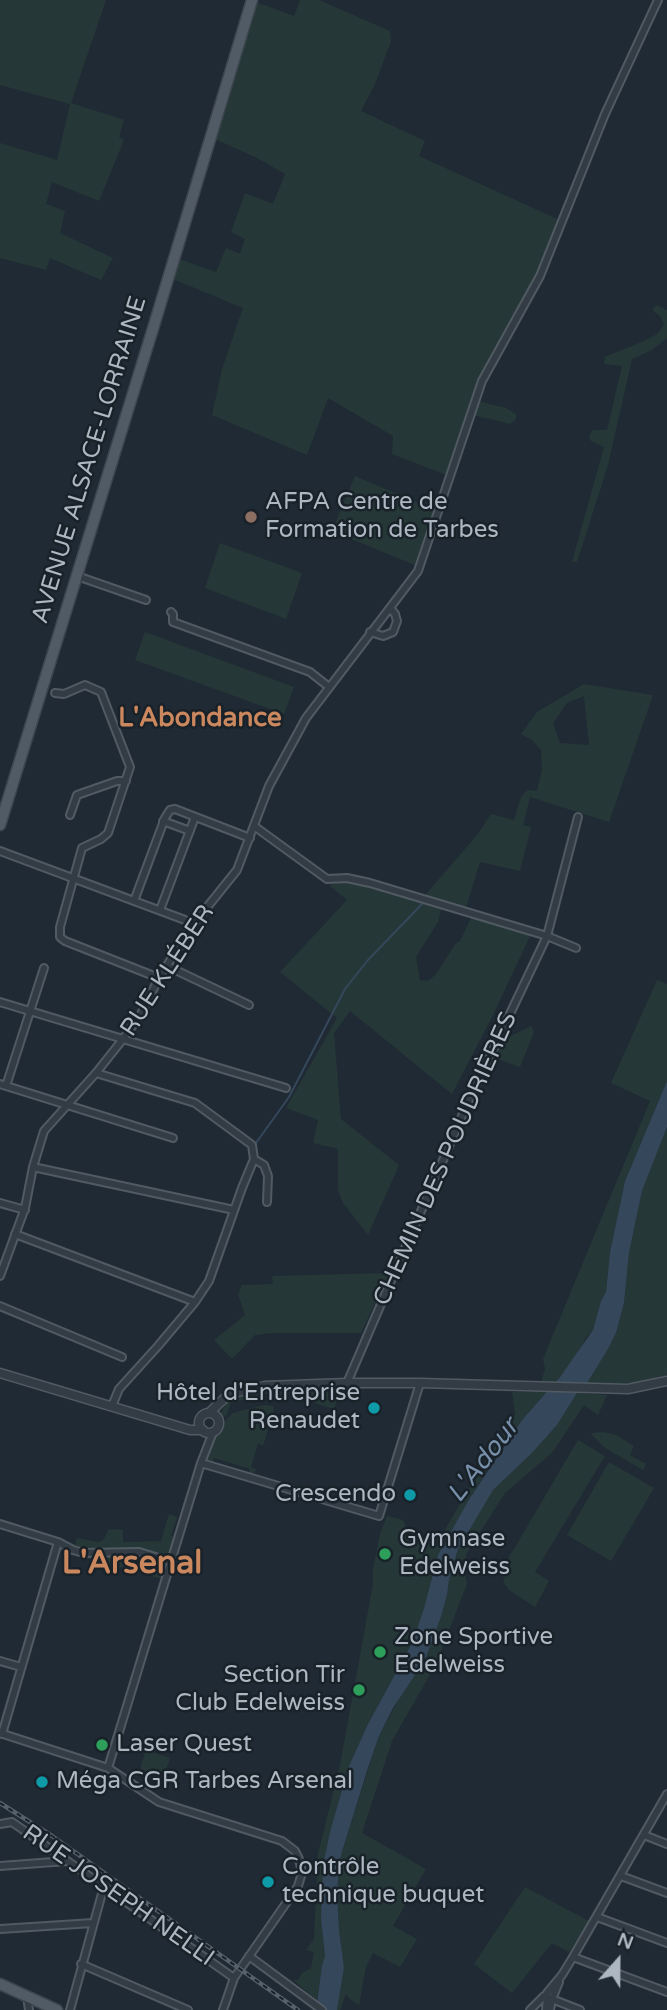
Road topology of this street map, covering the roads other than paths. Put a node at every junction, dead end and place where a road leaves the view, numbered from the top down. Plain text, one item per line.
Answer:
1 (252, 0) edge
2 (658, 0) edge
3 (76, 576) junction
4 (146, 600) dead end
5 (390, 608) junction
6 (171, 612) dead end
7 (370, 632) junction
8 (329, 687) junction
9 (55, 693) dead end
10 (20, 760) junction
11 (126, 781) junction
12 (0, 806) edge
13 (70, 815) dead end
14 (195, 817) junction
15 (578, 817) dead end
16 (163, 821) junction
17 (0, 825) edge
18 (254, 825) junction
19 (190, 831) junction
20 (250, 838) junction
21 (0, 852) edge
22 (73, 878) junction
23 (134, 901) junction
24 (160, 910) junction
25 (192, 926) junction
26 (547, 936) junction
27 (576, 948) dead end
28 (167, 966) junction
29 (44, 968) dead end
30 (159, 978) junction
31 (0, 1002) edge
32 (249, 1005) dead end
33 (30, 1011) junction
34 (123, 1039) junction
35 (96, 1073) junction
36 (3, 1085) edge
37 (286, 1088) dead end
38 (68, 1105) junction
39 (173, 1138) dead end
40 (254, 1159) junction
41 (33, 1167) junction
42 (267, 1202) dead end
43 (0, 1203) edge
44 (25, 1210) junction
45 (234, 1210) junction
46 (15, 1234) junction
47 (0, 1276) edge
48 (195, 1302) junction
49 (0, 1306) edge
50 (122, 1357) dead end
51 (0, 1373) edge
52 (667, 1381) edge
53 (347, 1383) junction
54 (420, 1383) junction
55 (219, 1403) junction
56 (112, 1406) junction
57 (209, 1413) junction
58 (219, 1420) junction
59 (205, 1429) junction
60 (201, 1463) junction
61 (0, 1524) edge
62 (58, 1542) junction
63 (172, 1562) junction
64 (0, 1661) edge
65 (21, 1667) junction
66 (1, 1734) edge
67 (108, 1768) junction
68 (667, 1794) edge
69 (0, 1824) edge
70 (644, 1835) junction
71 (667, 1844) edge
72 (67, 1861) junction
73 (0, 1866) edge
74 (621, 1876) junction
75 (104, 1886) junction
76 (667, 1893) edge
77 (597, 1917) junction
78 (93, 1923) junction
79 (0, 1929) edge
80 (667, 1943) edge
81 (249, 1956) junction
82 (573, 1957) junction
83 (81, 1964) junction
84 (234, 1978) junction
85 (0, 1984) edge
86 (667, 1992) edge
87 (27, 1997) junction
88 (549, 1998) junction
89 (29, 2010) edge
90 (57, 2010) edge
91 (70, 2010) edge
92 (188, 2010) edge
93 (223, 2010) edge
94 (322, 2010) edge
95 (530, 2010) edge
96 (548, 2010) edge
97 (579, 2010) edge

1 - 3 main road, AVENUE ALSACE-LORRAINE
2 - 5 street, RUE KLÉBER
3 - 4 street
3 - 10 main road, AVENUE ALSACE-LORRAINE
5 - 7 street, RUE KLÉBER
5 - 7 street, RUE KLÉBER
6 - 8 street
7 - 8 street, RUE KLÉBER
8 - 18 street, RUE KLÉBER
9 - 11 street
10 - 12 main road
10 - 17 main road, AVENUE ALSACE-LORRAINE
11 - 13 street
11 - 22 street
14 - 16 street
14 - 19 street
14 - 20 street
15 - 26 street, CHEMIN DES POUDRIÈRES
16 - 19 street
16 - 23 street
18 - 20 street, RUE KLÉBER
18 - 26 street
19 - 24 street
20 - 25 street, RUE KLÉBER
21 - 22 street
22 - 23 street
22 - 30 street
23 - 24 street
24 - 25 street
25 - 28 street, RUE KLÉBER
26 - 27 street
26 - 53 street, CHEMIN DES POUDRIÈRES
28 - 30 street, RUE KLÉBER
28 - 32 street
29 - 33 street
30 - 34 street, RUE KLÉBER
31 - 33 street
33 - 34 street
33 - 36 street
34 - 35 street, RUE KLÉBER
34 - 37 street
35 - 38 street, RUE KLÉBER
35 - 40 street
36 - 38 street
38 - 39 street
38 - 41 street, RUE KLÉBER
40 - 42 street
40 - 45 street
41 - 44 street, RUE KLÉBER
41 - 45 street
43 - 44 street
44 - 46 street, RUE KLÉBER
45 - 48 street
46 - 47 street, RUE KLÉBER
46 - 48 street
48 - 56 street
49 - 50 street
51 - 56 street
52 - 54 street
53 - 54 street
53 - 55 street
54 - 60 street
55 - 57 street
55 - 58 street
56 - 59 street
57 - 58 street
57 - 59 street
58 - 59 street
59 - 60 street
60 - 63 street
61 - 62 street
62 - 63 street
62 - 65 street
63 - 67 street
64 - 65 street
65 - 66 street
66 - 67 street
67 - 81 street
68 - 70 street
69 - 72 street, RUE JOSEPH NELLI
70 - 71 street
70 - 74 street
72 - 73 street
72 - 75 street, RUE JOSEPH NELLI
74 - 76 street
74 - 77 street
75 - 78 street
75 - 84 street, RUE JOSEPH NELLI
77 - 80 street
77 - 82 street
78 - 79 street
78 - 83 street
81 - 84 street
81 - 94 street
82 - 86 street
82 - 88 street
83 - 91 street
83 - 92 street
84 - 93 street
85 - 87 main road
87 - 89 street
87 - 90 main road
88 - 95 street
88 - 96 street
88 - 97 street

